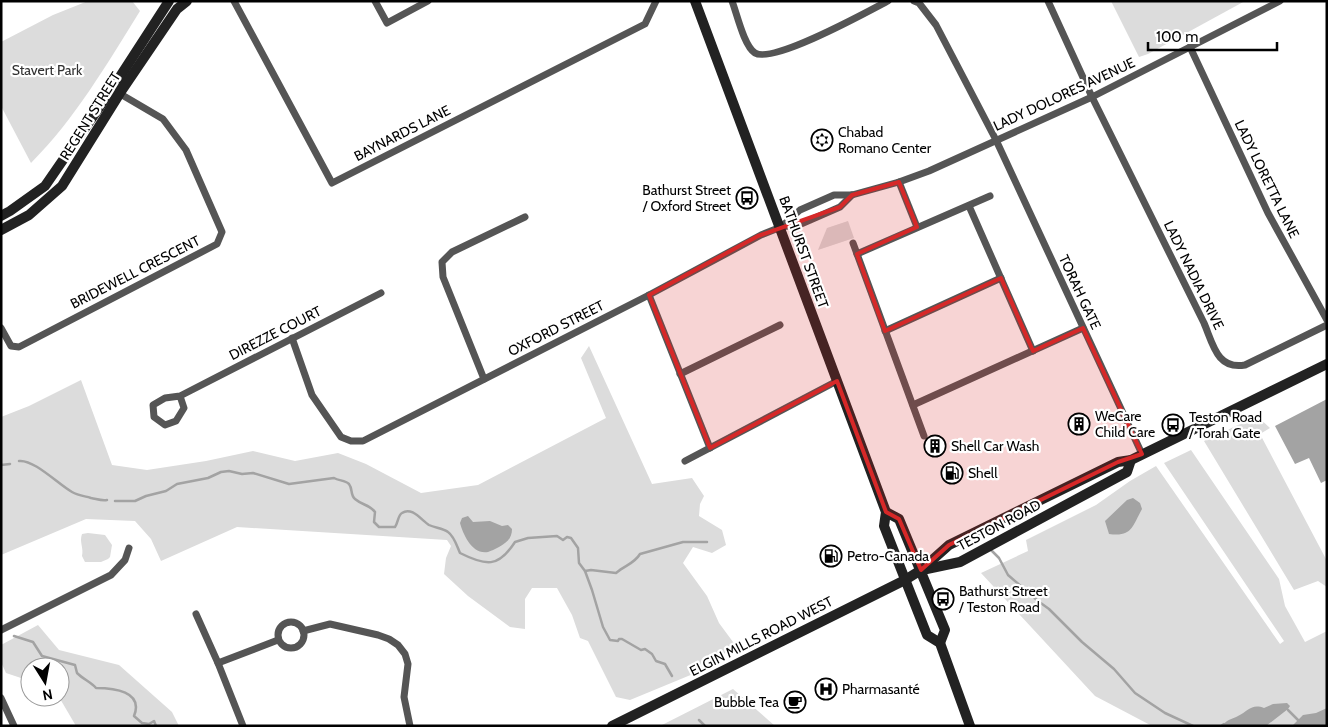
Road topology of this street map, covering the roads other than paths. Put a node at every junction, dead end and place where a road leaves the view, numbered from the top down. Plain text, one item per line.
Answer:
1 (169, 1) edge
2 (187, 1) edge
3 (234, 1) edge
4 (375, 1) edge
5 (428, 1) edge
6 (656, 1) edge
7 (695, 1) edge
8 (732, 1) edge
9 (888, 1) edge
10 (914, 1) edge
11 (1048, 1) edge
12 (1280, 1) edge
13 (1190, 47) junction
14 (116, 91) junction
15 (1092, 96) junction
16 (996, 140) junction
17 (899, 182) junction
18 (852, 195) junction
19 (990, 196) dead end
20 (969, 206) junction
21 (1, 216) edge
22 (525, 217) dead end
23 (781, 227) junction
24 (917, 227) junction
25 (1, 230) edge
26 (853, 242) dead end
27 (857, 254) junction
28 (1001, 278) junction
29 (381, 293) dead end
30 (649, 295) junction
31 (1327, 320) edge
32 (780, 325) dead end
33 (1327, 325) edge
34 (1, 328) edge
35 (1083, 328) junction
36 (885, 331) junction
37 (292, 338) junction
38 (1033, 351) junction
39 (1327, 364) edge
40 (680, 374) junction
41 (484, 379) junction
42 (838, 381) junction
43 (180, 396) junction
44 (913, 405) junction
45 (924, 436) dead end
46 (710, 448) junction
47 (1142, 454) junction
48 (1132, 460) junction
49 (685, 461) dead end
50 (886, 512) junction
51 (129, 548) dead end
52 (921, 570) junction
53 (906, 580) junction
54 (196, 614) dead end
55 (1, 630) edge
56 (303, 631) junction
57 (278, 640) junction
58 (940, 643) junction
59 (218, 663) junction
60 (1, 698) edge
61 (14, 726) edge
62 (243, 726) edge
63 (410, 726) edge
64 (612, 726) edge
65 (970, 726) edge

1 - 14 main road, REGENT STREET
2 - 14 main road, REGENT STREET
3 - 6 street, BAYNARDS LANE
4 - 5 street
7 - 23 main road, BATHURST STREET
8 - 9 street
10 - 16 street, TORAH GATE
11 - 15 street, LADY NADIA DRIVE
12 - 13 street, LADY DOLORES AVENUE
13 - 15 street, LADY DOLORES AVENUE
13 - 31 street, LADY LORETTA LANE
14 - 21 main road, REGENT STREET
14 - 25 main road, REGENT STREET
14 - 34 street, BRIDEWELL CRESCENT
15 - 16 street, LADY DOLORES AVENUE
15 - 33 street, LADY NADIA DRIVE
16 - 17 street, LADY DOLORES AVENUE
16 - 35 street, TORAH GATE
17 - 18 street, LADY DOLORES AVENUE
17 - 24 street
18 - 23 street, LADY DOLORES AVENUE
18 - 23 street, LADY DOLORES AVENUE
19 - 20 street
20 - 24 street
20 - 28 street
22 - 41 street
23 - 30 street, OXFORD STREET
23 - 42 main road, BATHURST STREET
24 - 27 street
26 - 27 street
27 - 36 street
28 - 36 street
28 - 38 street
29 - 37 street, DIREZZE COURT
30 - 40 street
30 - 41 street, OXFORD STREET
32 - 40 street
35 - 38 street
35 - 47 street, TORAH GATE
36 - 44 street
37 - 41 street, OXFORD STREET
37 - 43 street, DIREZZE COURT
38 - 44 street
39 - 47 main road, TESTON ROAD
40 - 46 street
42 - 46 street
42 - 50 main road, BATHURST STREET
43 - 43 street, DIREZZE COURT
44 - 45 street
46 - 49 street
47 - 48 main road, TESTON ROAD
48 - 52 main road, TESTON ROAD
48 - 52 main road, TESTON ROAD
50 - 52 main road, BATHURST STREET
50 - 53 main road, BATHURST STREET
51 - 55 street
52 - 53 main road, ELGIN MILLS ROAD WEST
52 - 58 main road, BATHURST STREET
53 - 58 main road, BATHURST STREET
53 - 64 main road, ELGIN MILLS ROAD WEST
54 - 59 street
56 - 57 street
56 - 57 street
56 - 63 street
57 - 59 street
58 - 65 main road, BATHURST STREET
59 - 62 street
60 - 61 street

